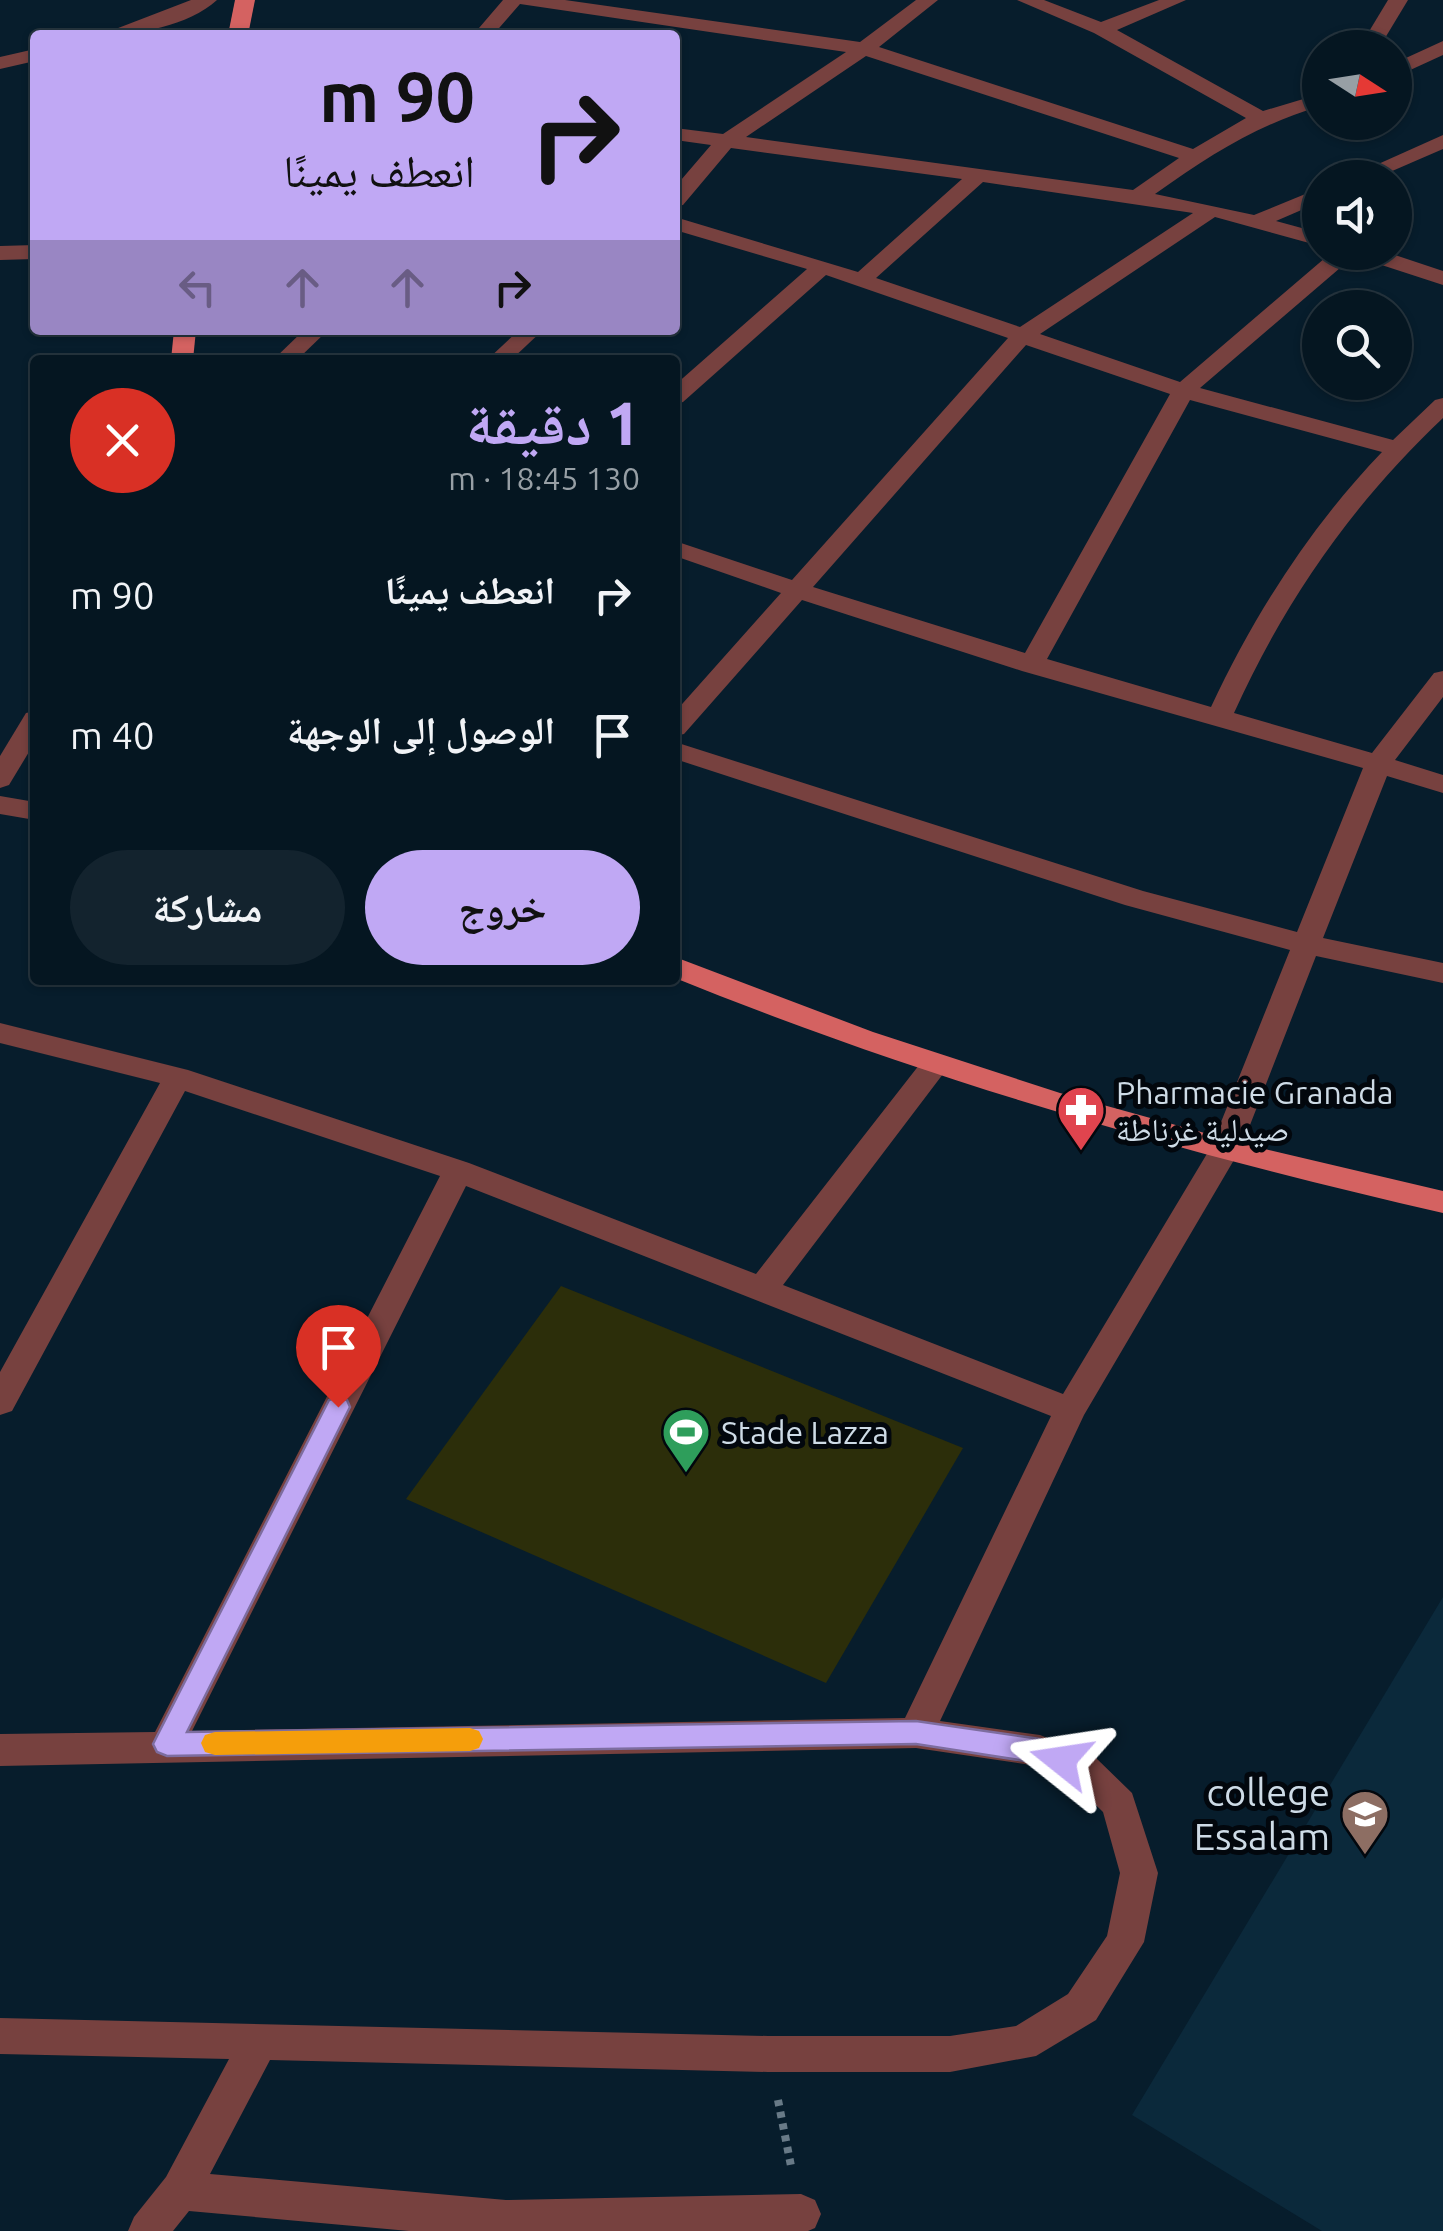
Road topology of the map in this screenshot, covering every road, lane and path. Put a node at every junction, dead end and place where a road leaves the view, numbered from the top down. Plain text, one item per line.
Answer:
1 (207, 0) edge
2 (245, 0) edge
3 (513, 0) edge
4 (525, 0) edge
5 (928, 0) edge
6 (1027, 0) edge
7 (1176, 0) edge
8 (1398, 0) edge
9 (1102, 29) junction
10 (124, 30) edge
11 (239, 30) edge
12 (487, 30) edge
13 (1380, 30) edge
14 (1443, 47) edge
15 (864, 49) junction
16 (30, 55) edge
17 (1412, 62) edge
18 (0, 63) edge
19 (30, 66) edge
20 (1302, 105) edge
21 (1261, 118) junction
22 (680, 135) edge
23 (1443, 140) edge
24 (724, 143) junction
25 (1195, 156) junction
26 (1398, 160) edge
27 (978, 176) junction
28 (680, 194) edge
29 (1137, 197) junction
30 (1302, 202) edge
31 (1212, 210) junction
32 (1258, 221) junction
33 (680, 225) edge
34 (1302, 234) edge
35 (30, 252) edge
36 (0, 253) edge
37 (822, 268) junction
38 (1412, 268) edge
39 (1325, 270) edge
40 (1443, 278) edge
41 (860, 281) junction
42 (312, 335) edge
43 (526, 335) edge
44 (1021, 337) junction
45 (290, 355) edge
46 (504, 355) edge
47 (1183, 391) junction
48 (680, 393) edge
49 (1443, 405) edge
50 (1396, 448) junction
51 (680, 550) edge
52 (792, 591) junction
53 (1031, 664) junction
54 (1443, 680) edge
55 (1220, 716) junction
56 (680, 720) edge
57 (30, 728) edge
58 (680, 752) edge
59 (1378, 764) junction
60 (0, 779) edge
61 (1443, 784) edge
62 (0, 805) edge
63 (30, 810) edge
64 (1305, 944) junction
65 (680, 970) edge
66 (1443, 973) edge
67 (0, 1034) edge
68 (933, 1067) junction
69 (178, 1077) junction
70 (1226, 1148) junction
71 (458, 1171) junction
72 (1443, 1202) edge
73 (762, 1289) junction
74 (0, 1402) edge
75 (1070, 1410) junction
76 (916, 1732) junction
77 (167, 1744) junction
78 (0, 1750) edge
79 (0, 2036) edge
80 (259, 2042) junction
81 (768, 2054) junction
82 (180, 2191) junction
83 (801, 2214) joint
84 (503, 2226) edge
85 (148, 2231) edge

1 - 10 street
2 - 11 main road
3 - 12 street
4 - 15 street
5 - 15 street
6 - 9 street
7 - 9 street
8 - 13 street
9 - 21 street
14 - 17 street
15 - 24 street
15 - 25 street
16 - 18 street
18 - 19 street
20 - 21 street
21 - 25 street
22 - 24 street
23 - 26 street
24 - 27 street
24 - 28 street
25 - 29 street
27 - 29 street
27 - 41 street
29 - 31 street
30 - 32 street
31 - 32 street
31 - 44 street
32 - 34 street
33 - 37 street
35 - 36 street
37 - 41 street
37 - 48 street
38 - 40 street
39 - 47 street
41 - 44 street
42 - 45 street
43 - 46 street
44 - 47 street
44 - 52 street
47 - 50 street
47 - 53 street
49 - 50 street
50 - 55 street
51 - 52 street
52 - 53 street
52 - 56 street
53 - 55 street
54 - 59 street
55 - 59 street
57 - 60 street
58 - 64 street
59 - 61 street
59 - 64 street
62 - 63 street
64 - 66 street
64 - 70 street
65 - 68 main road
67 - 69 street
68 - 70 main road
68 - 73 street
69 - 71 street
69 - 74 street
70 - 72 main road
70 - 75 street
71 - 73 street
71 - 77 street
73 - 75 street
75 - 76 street
76 - 77 street
76 - 81 street
77 - 78 street
79 - 80 street
80 - 81 street
80 - 82 street
81 - 83 path
82 - 84 street
82 - 85 street
83 - 84 street

